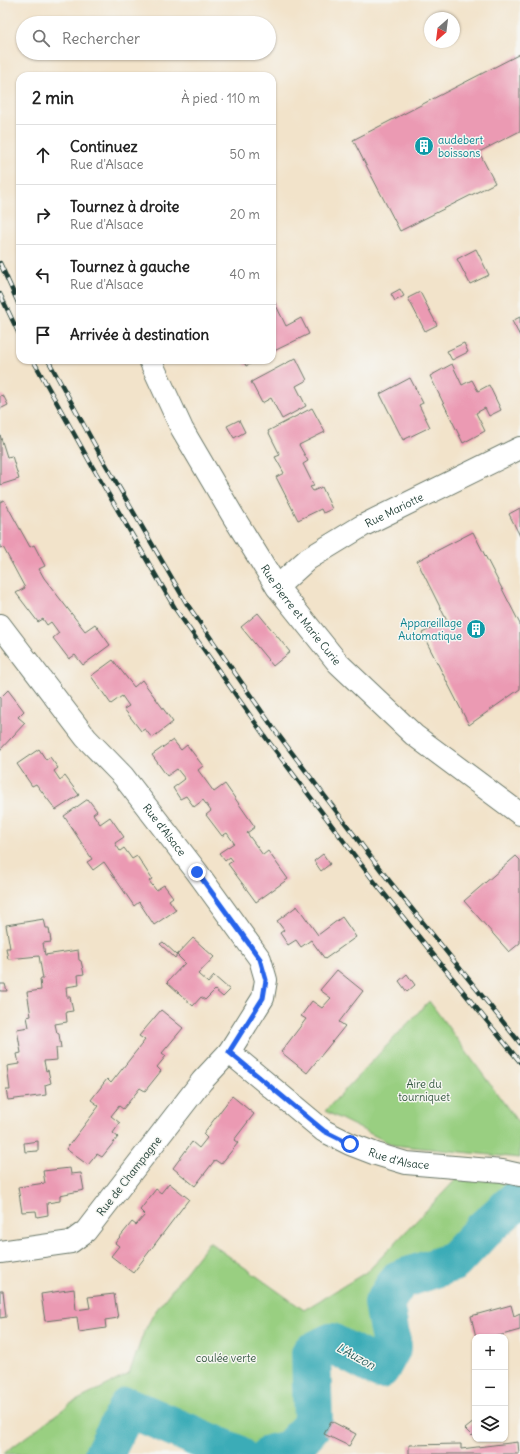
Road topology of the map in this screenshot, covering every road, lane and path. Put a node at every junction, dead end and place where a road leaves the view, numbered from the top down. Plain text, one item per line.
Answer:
1 (152, 364) edge
2 (520, 448) edge
3 (278, 587) junction
4 (1, 630) edge
5 (520, 814) edge
6 (229, 1052) junction
7 (520, 1175) edge
8 (0, 1252) edge

1 - 3 street, Rue Pierre et Marie Curie
2 - 3 street, Rue Mariotte
3 - 5 street, Rue Pierre et Marie Curie
4 - 6 street, Rue d'Alsace
6 - 7 street, Rue d'Alsace
6 - 8 street, Rue de Champagne

